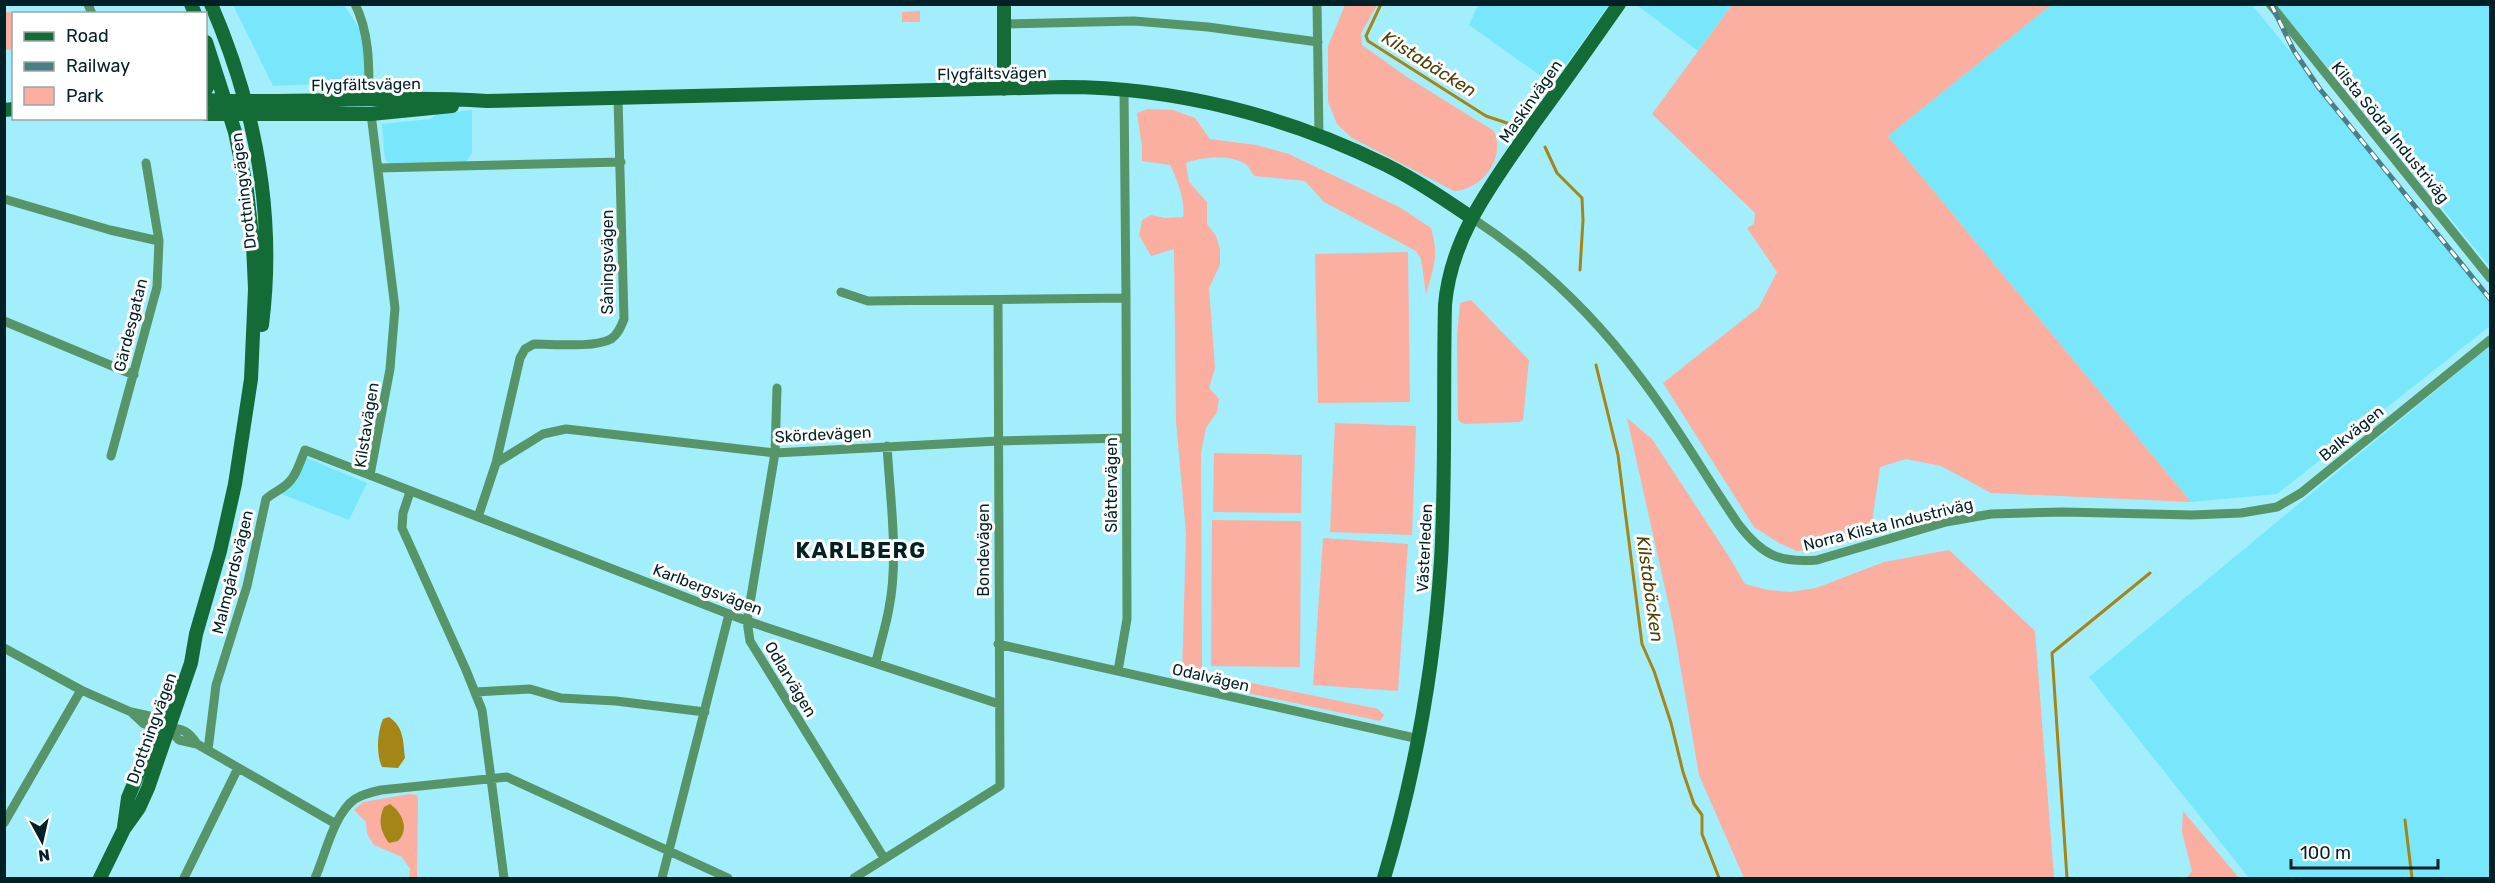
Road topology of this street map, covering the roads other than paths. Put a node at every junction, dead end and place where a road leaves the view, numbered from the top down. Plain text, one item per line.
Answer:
1 (212, 4) edge
2 (355, 4) edge
3 (1004, 4) edge
4 (1317, 4) edge
5 (1619, 4) edge
6 (2270, 4) edge
7 (1004, 24) junction
8 (1318, 42) junction
9 (207, 45) edge
10 (213, 62) junction
11 (207, 87) edge
12 (1004, 89) junction
13 (1124, 90) junction
14 (618, 98) junction
15 (207, 100) edge
16 (370, 107) junction
17 (228, 108) junction
18 (248, 108) junction
19 (207, 114) edge
20 (283, 116) junction
21 (1319, 136) junction
22 (255, 141) junction
23 (621, 162) junction
24 (146, 163) dead end
25 (378, 168) junction
26 (4, 199) edge
27 (1472, 218) junction
28 (159, 241) junction
29 (2490, 279) edge
30 (841, 292) dead end
31 (1126, 298) junction
32 (998, 300) junction
33 (4, 321) edge
34 (2490, 340) edge
35 (134, 375) junction
36 (251, 380) junction
37 (777, 388) dead end
38 (1126, 438) junction
39 (998, 441) junction
40 (887, 446) junction
41 (775, 453) junction
42 (111, 456) dead end
43 (496, 463) junction
44 (370, 475) junction
45 (411, 492) junction
46 (2216, 514) joint
47 (478, 517) junction
48 (729, 614) junction
49 (747, 621) junction
50 (998, 644) junction
51 (4, 648) edge
52 (876, 662) junction
53 (1118, 671) junction
54 (81, 690) junction
55 (476, 692) junction
56 (999, 704) junction
57 (705, 712) junction
58 (164, 727) junction
59 (1419, 739) junction
60 (208, 750) junction
61 (238, 768) junction
62 (491, 778) junction
63 (4, 823) edge
64 (336, 824) junction
65 (670, 851) junction
66 (884, 858) junction
67 (100, 879) edge
68 (184, 879) edge
69 (315, 879) edge
70 (504, 879) edge
71 (662, 879) edge
72 (728, 879) edge
73 (854, 879) edge
74 (1384, 879) edge

1 - 18 street, Drottningvägen
2 - 16 street, Kilstavägen
3 - 7 street
4 - 8 street
5 - 27 street, Maskinvägen
6 - 29 street, Kilsta Södra Industriväg
7 - 8 street
7 - 12 street
8 - 21 street
9 - 10 street, Drottningvägen
10 - 11 street
10 - 17 street, Drottningvägen
12 - 13 street, Flygfältsvägen
12 - 14 street, Flygfältsvägen
13 - 21 street, Flygfältsvägen
13 - 31 street, Slåttervägen
14 - 16 street, Flygfältsvägen
14 - 23 street, Såningsvägen
15 - 17 street
16 - 18 street, Flygfältsvägen
16 - 20 street, Flygfältsvägen
16 - 25 street, Kilstavägen
17 - 18 street
17 - 19 street
17 - 36 street, Drottningvägen
18 - 20 street, Flygfältsvägen
18 - 22 street, Drottningvägen
20 - 22 street
21 - 27 street, Flygfältsvägen
22 - 36 street, Drottningvägen
23 - 25 street
23 - 43 street, Såningsvägen
24 - 28 street, Gärdesgatan
25 - 44 street, Kilstavägen
26 - 28 street
27 - 46 street, Norra Kilsta Industriväg
27 - 59 street, Västerleden
28 - 35 street, Gärdesgatan
30 - 32 street
31 - 32 street
31 - 38 street, Slåttervägen
32 - 39 street, Bondevägen
33 - 35 street
34 - 46 street, Balkvägen
35 - 42 street, Gärdesgatan
36 - 58 street, Drottningvägen
37 - 41 street, Odlarvägen
38 - 39 street, Skördevägen
38 - 53 street, Slåttervägen
39 - 40 street, Skördevägen
39 - 50 street, Bondevägen
40 - 41 street, Skördevägen
40 - 52 street
41 - 43 street, Skördevägen
41 - 49 street, Odlarvägen
43 - 47 street, Såningsvägen
44 - 45 street, Kilstavägen
44 - 60 street, Malmgårdsvägen
45 - 47 street, Karlbergsvägen
45 - 55 street
47 - 48 street, Karlbergsvägen
48 - 49 street, Karlbergsvägen
48 - 57 street
49 - 52 street, Karlbergsvägen
49 - 66 street, Odlarvägen
50 - 53 street, Odalvägen
50 - 56 street, Bondevägen
51 - 54 street
52 - 56 street, Karlbergsvägen
53 - 59 street, Odalvägen
54 - 58 street
54 - 63 street
55 - 57 street
55 - 62 street
56 - 66 street, Bondevägen
57 - 65 street
58 - 60 street
58 - 67 street, Drottningvägen
59 - 74 street, Västerleden
60 - 61 street
61 - 64 street
61 - 68 street
62 - 64 street
62 - 65 street
62 - 70 street
64 - 69 street
65 - 71 street
65 - 72 street
66 - 73 street, Bondevägen

